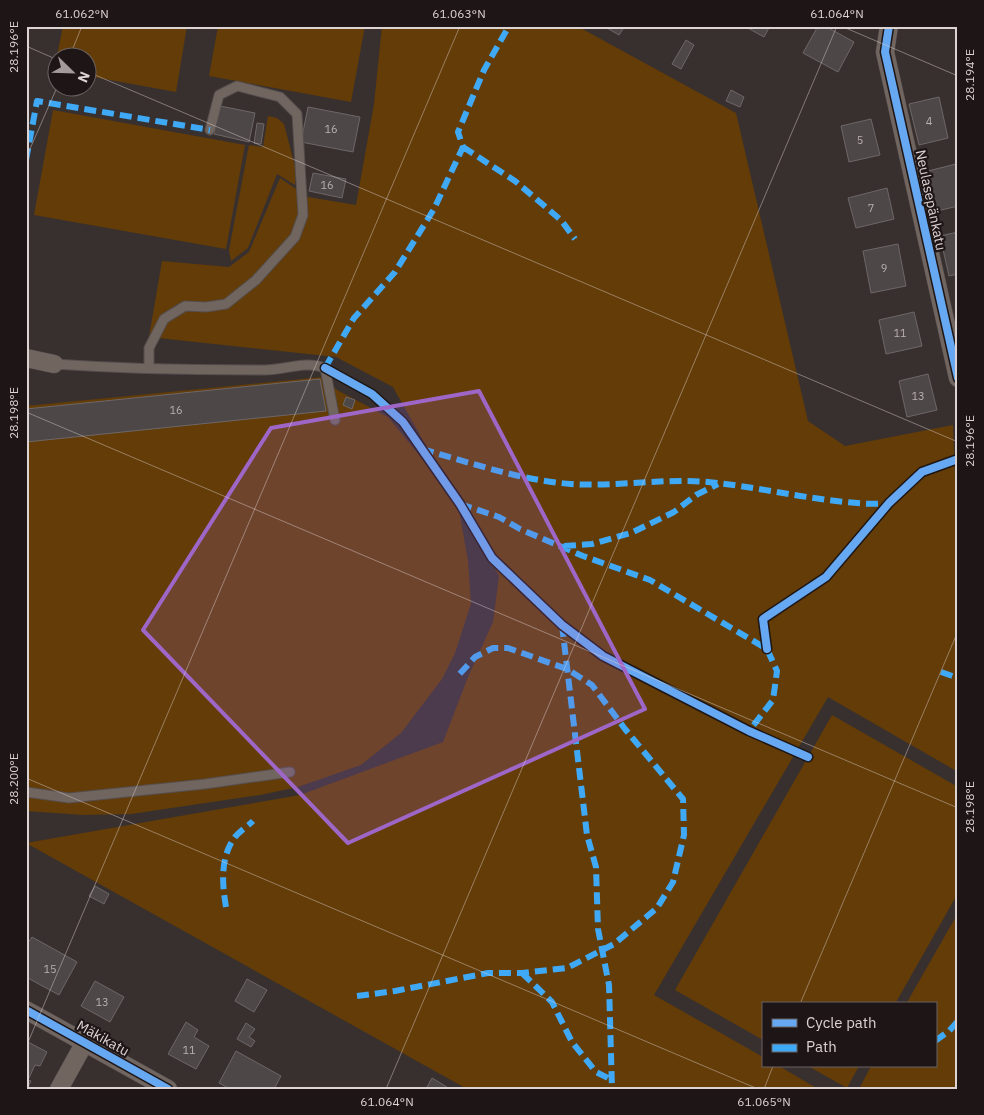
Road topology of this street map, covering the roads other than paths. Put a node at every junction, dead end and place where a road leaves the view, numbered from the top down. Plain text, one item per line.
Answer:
1 (889, 26) edge
2 (210, 130) dead end
3 (26, 358) edge
4 (54, 364) joint
5 (149, 368) junction
6 (958, 378) edge
7 (335, 420) dead end
8 (290, 772) dead end
9 (26, 792) edge
10 (26, 1010) edge
11 (85, 1042) junction
12 (59, 1089) edge
13 (168, 1089) edge

1 - 6 street, Neulasepänkatu
2 - 5 lane
3 - 4 street
4 - 5 lane
5 - 7 lane
8 - 9 lane
10 - 11 street, Mäkikatu
11 - 12 street
11 - 13 street, Mäkikatu

